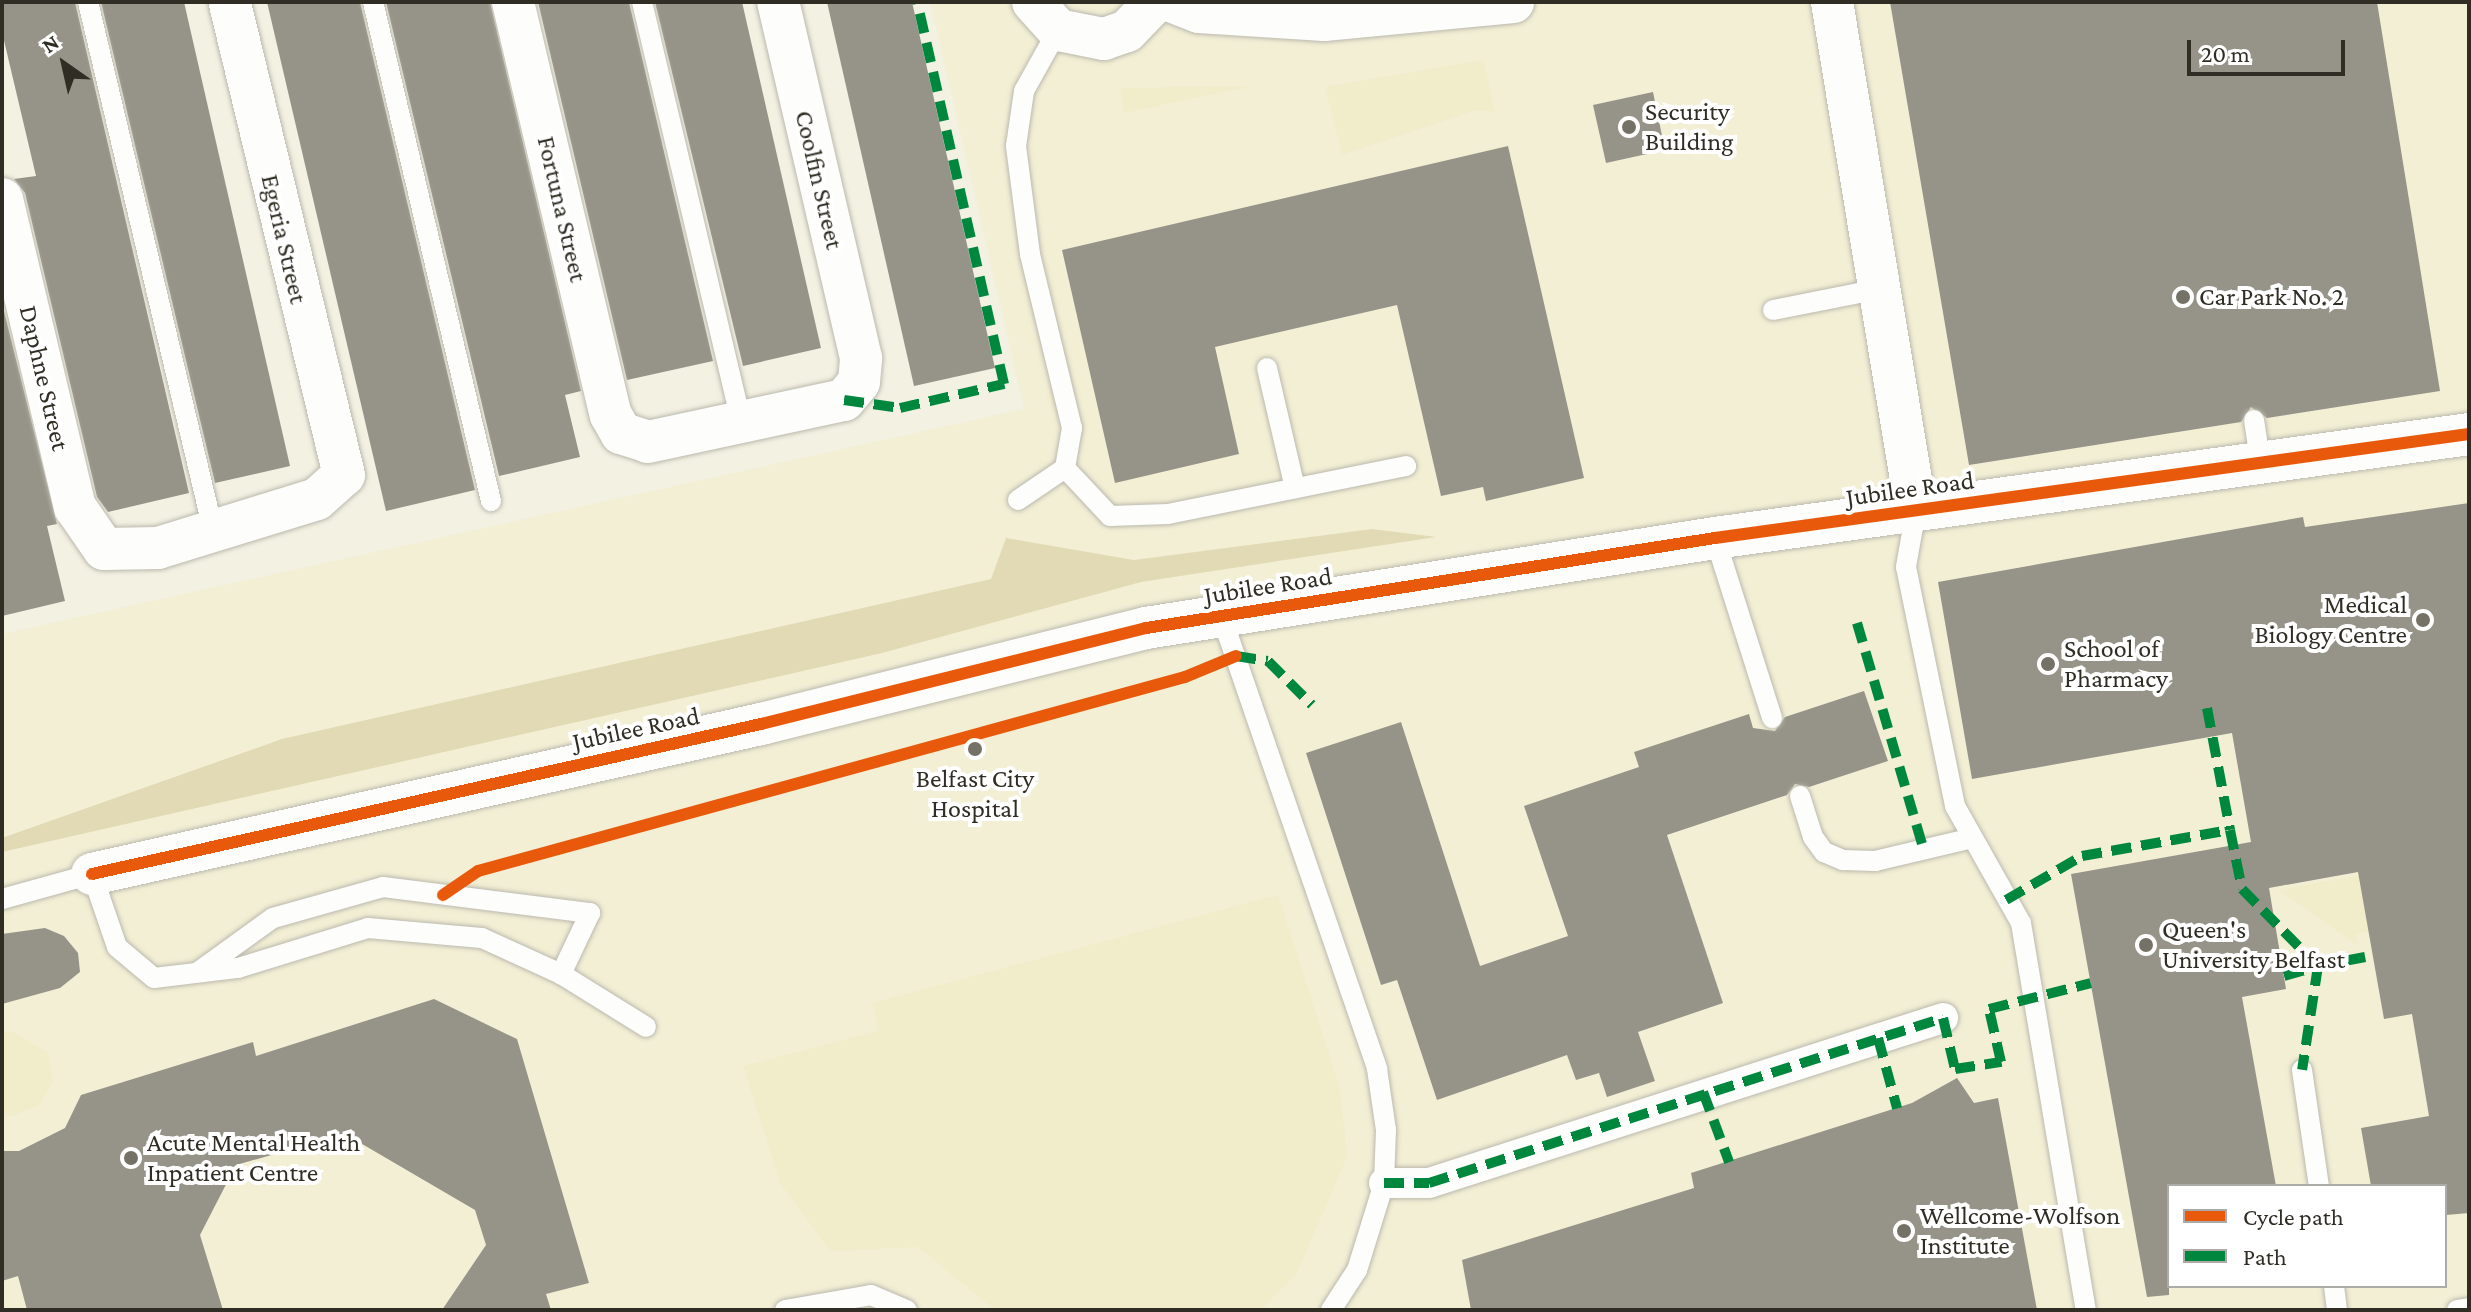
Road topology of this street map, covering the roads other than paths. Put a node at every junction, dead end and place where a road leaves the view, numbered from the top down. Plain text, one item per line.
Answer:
1 (88, 2) edge
2 (230, 2) edge
3 (373, 2) edge
4 (513, 2) edge
5 (642, 2) edge
6 (778, 2) edge
7 (1155, 2) edge
8 (1173, 2) edge
9 (1513, 2) edge
10 (1832, 2) edge
11 (1314, 11) edge
12 (1045, 16) edge
13 (2, 199) edge
14 (1879, 289) junction
15 (1773, 310) dead end
16 (1267, 368) dead end
17 (2254, 420) dead end
18 (741, 422) junction
19 (2469, 434) edge
20 (1406, 466) dead end
21 (2261, 466) junction
22 (1065, 468) junction
23 (1295, 488) junction
24 (1018, 500) dead end
25 (491, 501) dead end
26 (1916, 510) junction
27 (213, 530) junction
28 (1715, 538) junction
29 (1221, 615) junction
30 (1772, 718) dead end
31 (1800, 796) dead end
32 (1969, 839) junction
33 (92, 874) junction
34 (2, 899) edge
35 (198, 972) junction
36 (561, 974) junction
37 (1943, 1018) dead end
38 (646, 1027) dead end
39 (2302, 1070) dead end
40 (1384, 1183) junction
41 (2319, 1184) edge
42 (2334, 1288) edge
43 (2469, 1308) edge
44 (785, 1310) edge
45 (907, 1310) edge
46 (1331, 1310) edge
47 (2086, 1310) edge
48 (2337, 1310) edge
49 (2457, 1310) edge

1 - 27 lane
2 - 27 street, Egeria Street
3 - 25 lane
4 - 18 street, Fortuna Street
5 - 18 lane
6 - 18 street, Coolfin Street
7 - 12 street
8 - 11 street
9 - 11 street
10 - 14 street
12 - 22 lane
13 - 27 street, Daphne Street
14 - 15 lane
14 - 26 street
16 - 23 lane
17 - 21 lane
19 - 21 street, Jubilee Road
20 - 23 lane
21 - 26 street, Jubilee Road
22 - 23 lane
22 - 24 lane
26 - 28 street, Jubilee Road
26 - 32 lane
28 - 29 street, Jubilee Road
28 - 30 lane
29 - 33 street, Jubilee Road
29 - 40 lane
31 - 32 lane
32 - 47 lane
33 - 34 lane
33 - 35 lane
35 - 36 lane
35 - 36 lane
36 - 38 lane
37 - 40 street
39 - 41 lane
40 - 46 lane
42 - 48 lane
43 - 49 lane
44 - 45 lane

